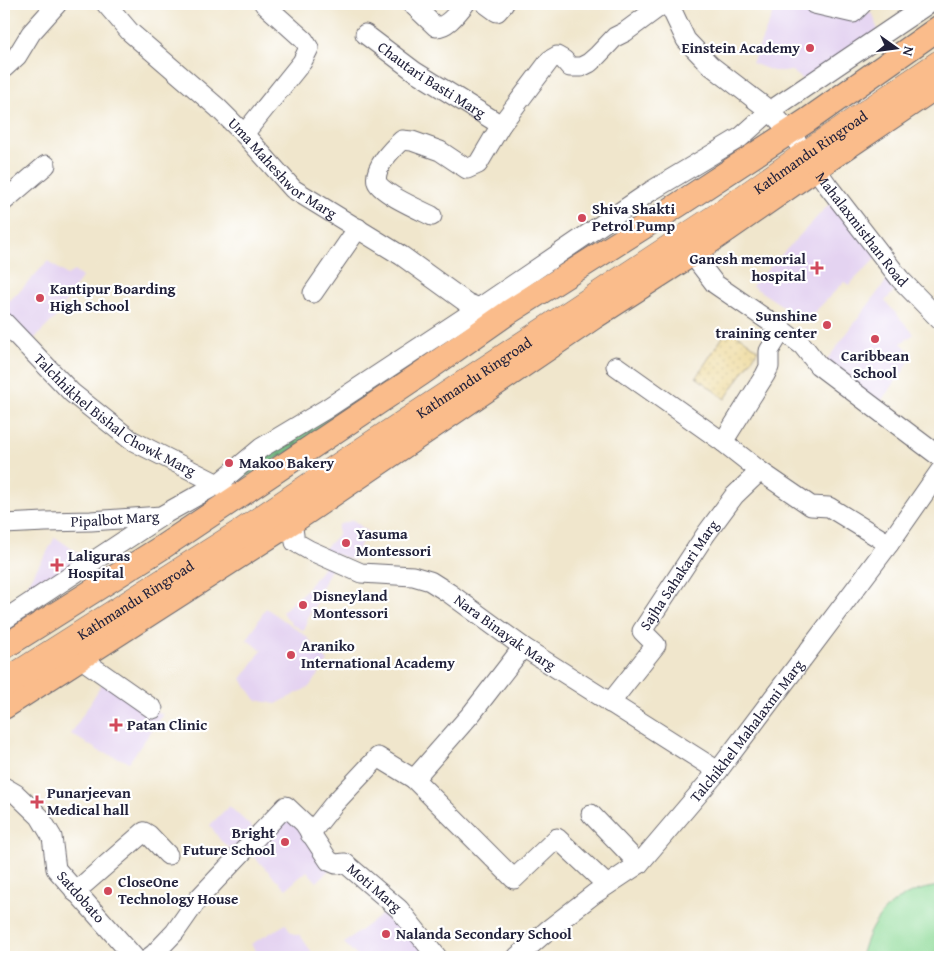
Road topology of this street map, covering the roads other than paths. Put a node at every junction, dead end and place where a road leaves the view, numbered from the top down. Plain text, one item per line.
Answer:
1 (57, 4) edge
2 (106, 4) edge
3 (264, 4) edge
4 (465, 4) edge
5 (486, 4) edge
6 (504, 4) edge
7 (664, 4) edge
8 (669, 4) edge
9 (814, 4) edge
10 (862, 4) edge
11 (928, 4) edge
12 (414, 6) dead end
13 (940, 27) edge
14 (364, 34) dead end
15 (940, 47) edge
16 (940, 64) edge
17 (4, 68) edge
18 (940, 84) edge
19 (770, 111) junction
20 (501, 125) junction
21 (244, 134) junction
22 (803, 150) junction
23 (46, 164) dead end
24 (4, 201) edge
25 (432, 216) dead end
26 (358, 228) junction
27 (692, 254) junction
28 (313, 293) dead end
29 (479, 308) junction
30 (940, 320) edge
31 (4, 322) edge
32 (782, 330) junction
33 (616, 366) dead end
34 (723, 442) junction
35 (940, 457) edge
36 (760, 471) junction
37 (940, 471) edge
38 (226, 491) junction
39 (161, 516) junction
40 (292, 522) junction
41 (4, 524) edge
42 (889, 544) junction
43 (4, 620) edge
44 (4, 647) edge
45 (523, 648) junction
46 (80, 658) junction
47 (4, 667) edge
48 (4, 684) edge
49 (610, 703) junction
50 (4, 707) edge
51 (153, 709) dead end
52 (718, 771) junction
53 (414, 779) junction
54 (4, 787) edge
55 (591, 814) dead end
56 (310, 834) junction
57 (168, 855) dead end
58 (639, 864) junction
59 (606, 885) junction
60 (75, 892) junction
61 (134, 957) edge
62 (150, 957) edge
63 (438, 957) edge
64 (517, 957) edge

1 - 17 street
2 - 21 street, Uma Maheshwor Marg
3 - 21 street
4 - 12 street
5 - 6 street
7 - 20 street, Chautari Basti Marg
8 - 19 street, Mahalaxmisthan Road
9 - 10 street
11 - 19 street, Pipalbot Marg
13 - 22 main road
14 - 20 street, Chautari Basti Marg
15 - 22 highway, Kathmandu Ringroad
16 - 22 highway, Kathmandu Ringroad
18 - 22 main road
19 - 22 street, Mahalaxmisthan Road
19 - 29 street, Pipalbot Marg
20 - 25 street, Chautari Basti Marg
21 - 26 street, Uma Maheshwor Marg
22 - 27 main road
22 - 30 street, Mahalaxmisthan Road
22 - 38 main road
22 - 47 highway, Kathmandu Ringroad
22 - 48 highway, Kathmandu Ringroad
23 - 24 street
26 - 28 street
26 - 29 street, Uma Maheshwor Marg
27 - 32 street
27 - 40 main road
29 - 38 street, Pipalbot Marg
31 - 38 street, Talchhikhel Bishal Chowk Marg
32 - 34 street
32 - 35 street
33 - 34 street
34 - 36 street
36 - 42 street
36 - 49 street, Sajha Sahakari Marg
37 - 42 street, Talchikhel Mahalaxmi Marg
38 - 39 street, Pipalbot Marg
38 - 44 main road
39 - 41 street, Pipalbot Marg
39 - 43 street
40 - 45 street, Nara Binayak Marg
40 - 46 main road
42 - 52 street, Talchikhel Mahalaxmi Marg
45 - 49 street, Nara Binayak Marg
45 - 53 street
46 - 50 main road
46 - 51 street
49 - 52 street, Nara Binayak Marg
52 - 58 street, Talchikhel Mahalaxmi Marg
53 - 56 street
53 - 59 street
54 - 60 street, Satdobato
55 - 58 street
56 - 62 street, Moti Marg
56 - 63 street, Moti Marg
57 - 60 street
58 - 59 street, Talchikhel Mahalaxmi Marg
59 - 64 street, Talchikhel Mahalaxmi Marg
60 - 61 street, Satdobato

